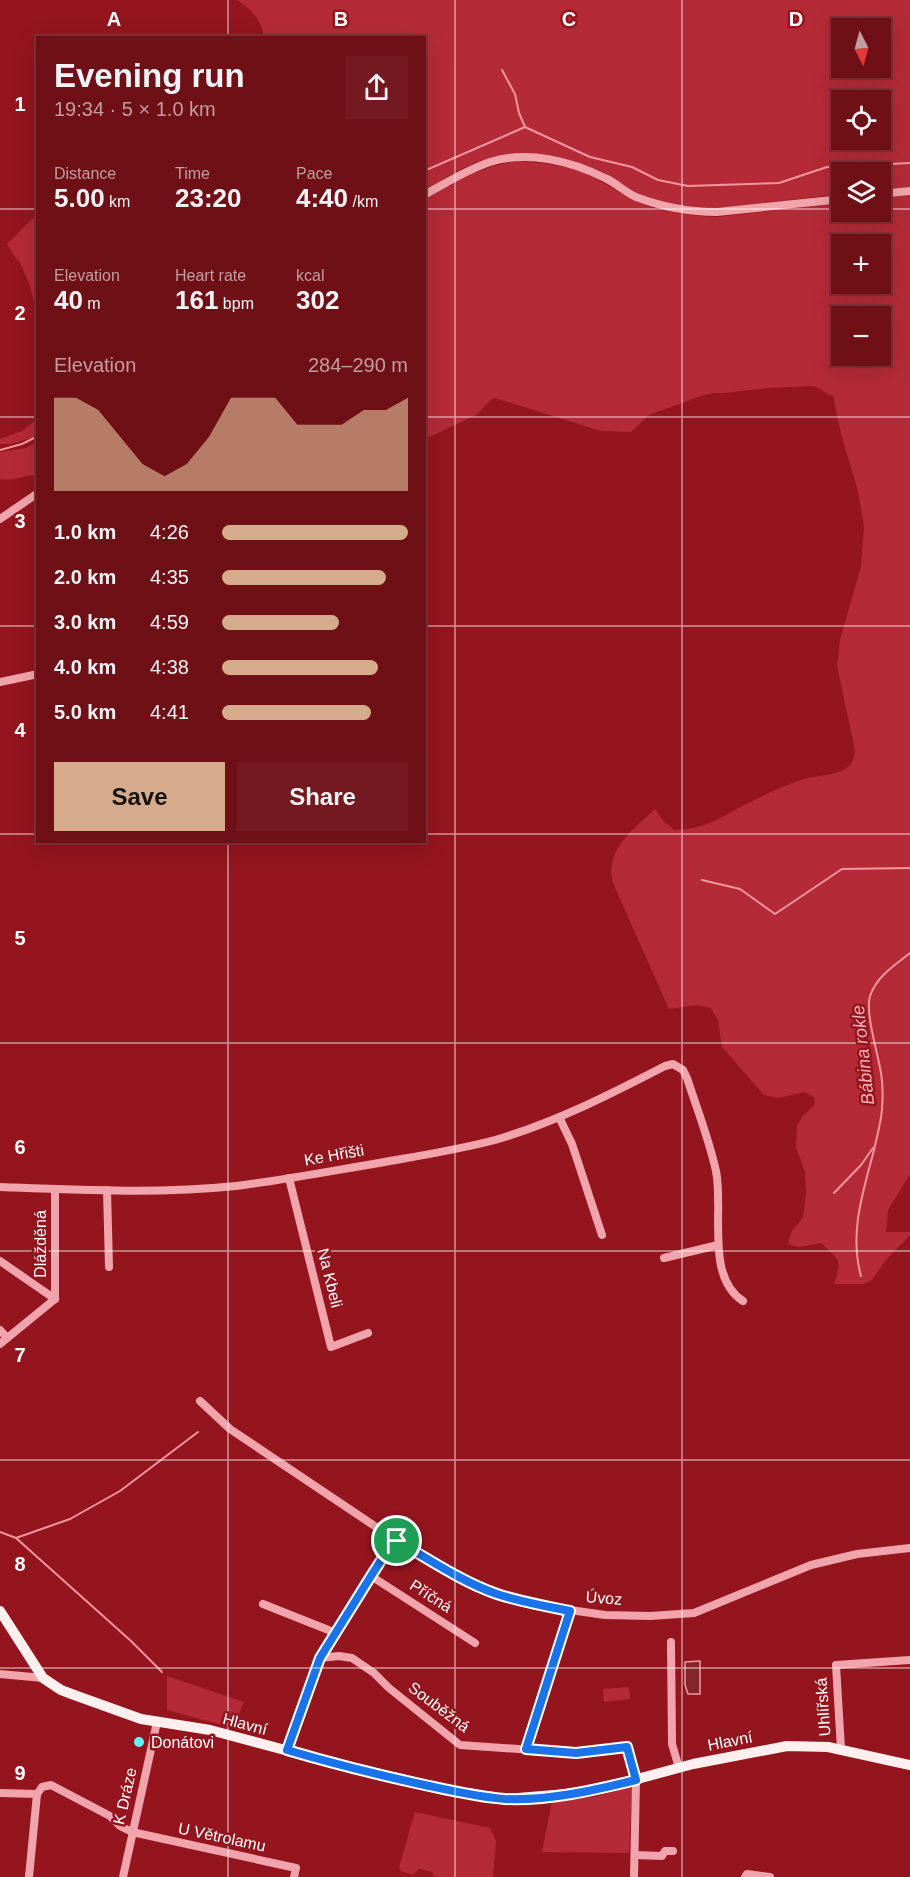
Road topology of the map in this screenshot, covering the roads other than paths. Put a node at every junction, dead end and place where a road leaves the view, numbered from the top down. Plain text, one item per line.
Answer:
1 (910, 191) edge
2 (891, 193) edge
3 (426, 194) edge
4 (831, 200) edge
5 (36, 494) edge
6 (0, 519) edge
7 (36, 674) edge
8 (0, 682) edge
9 (559, 1117) junction
10 (289, 1178) junction
11 (0, 1187) edge
12 (55, 1189) junction
13 (107, 1190) junction
14 (602, 1235) dead end
15 (718, 1245) junction
16 (664, 1258) dead end
17 (0, 1261) edge
18 (109, 1267) dead end
19 (55, 1299) junction
20 (743, 1301) dead end
21 (0, 1330) edge
22 (368, 1333) dead end
23 (3, 1341) edge
24 (200, 1401) dead end
25 (397, 1541) junction
26 (910, 1548) edge
27 (371, 1576) junction
28 (263, 1604) dead end
29 (0, 1611) edge
30 (570, 1611) junction
31 (336, 1633) junction
32 (671, 1642) dead end
33 (475, 1643) dead end
34 (320, 1658) junction
35 (910, 1660) edge
36 (0, 1674) edge
37 (43, 1678) junction
38 (157, 1722) junction
39 (526, 1749) junction
40 (841, 1749) junction
41 (287, 1750) junction
42 (910, 1765) edge
43 (679, 1768) junction
44 (636, 1780) junction
45 (0, 1793) edge
46 (37, 1794) junction
47 (132, 1832) junction
48 (673, 1851) dead end
49 (635, 1855) junction
50 (29, 1877) edge
51 (123, 1877) edge
52 (294, 1877) edge
53 (634, 1877) edge
54 (745, 1877) edge
55 (770, 1877) edge

1 - 2 street
3 - 4 street
5 - 6 street
7 - 8 street
9 - 10 street, Ke Hřišti
9 - 14 street
9 - 15 street, Ke Hřišti
10 - 13 street, Ke Hřišti
10 - 22 street, Na Kbeli
11 - 12 street, Ke Hřišti
12 - 13 street, Ke Hřišti
12 - 19 street, Dlážděná
13 - 18 street
15 - 16 street
15 - 20 street, Ke Hřišti
17 - 19 street
19 - 23 street
21 - 23 street
24 - 25 street, Úvoz
25 - 27 street
25 - 30 street, Úvoz
26 - 30 street, Úvoz
27 - 31 street
27 - 33 street, Příčná
28 - 31 street
29 - 37 main road, Hlavní
30 - 39 street
31 - 34 street
32 - 43 street
34 - 39 street, Souběžná
34 - 41 street
35 - 40 street, Uhlířská
36 - 37 street
37 - 38 main road, Hlavní
38 - 41 main road, Hlavní
38 - 47 street, K Dráze
39 - 44 street, Souběžná
40 - 42 main road, Hlavní
40 - 43 main road, Hlavní
41 - 44 main road, Hlavní
43 - 44 main road, Hlavní
44 - 49 street
45 - 46 street
46 - 47 street
46 - 50 street
47 - 51 street, K Dráze
47 - 52 street, U Větrolamu
48 - 49 street
49 - 53 street
54 - 55 street

